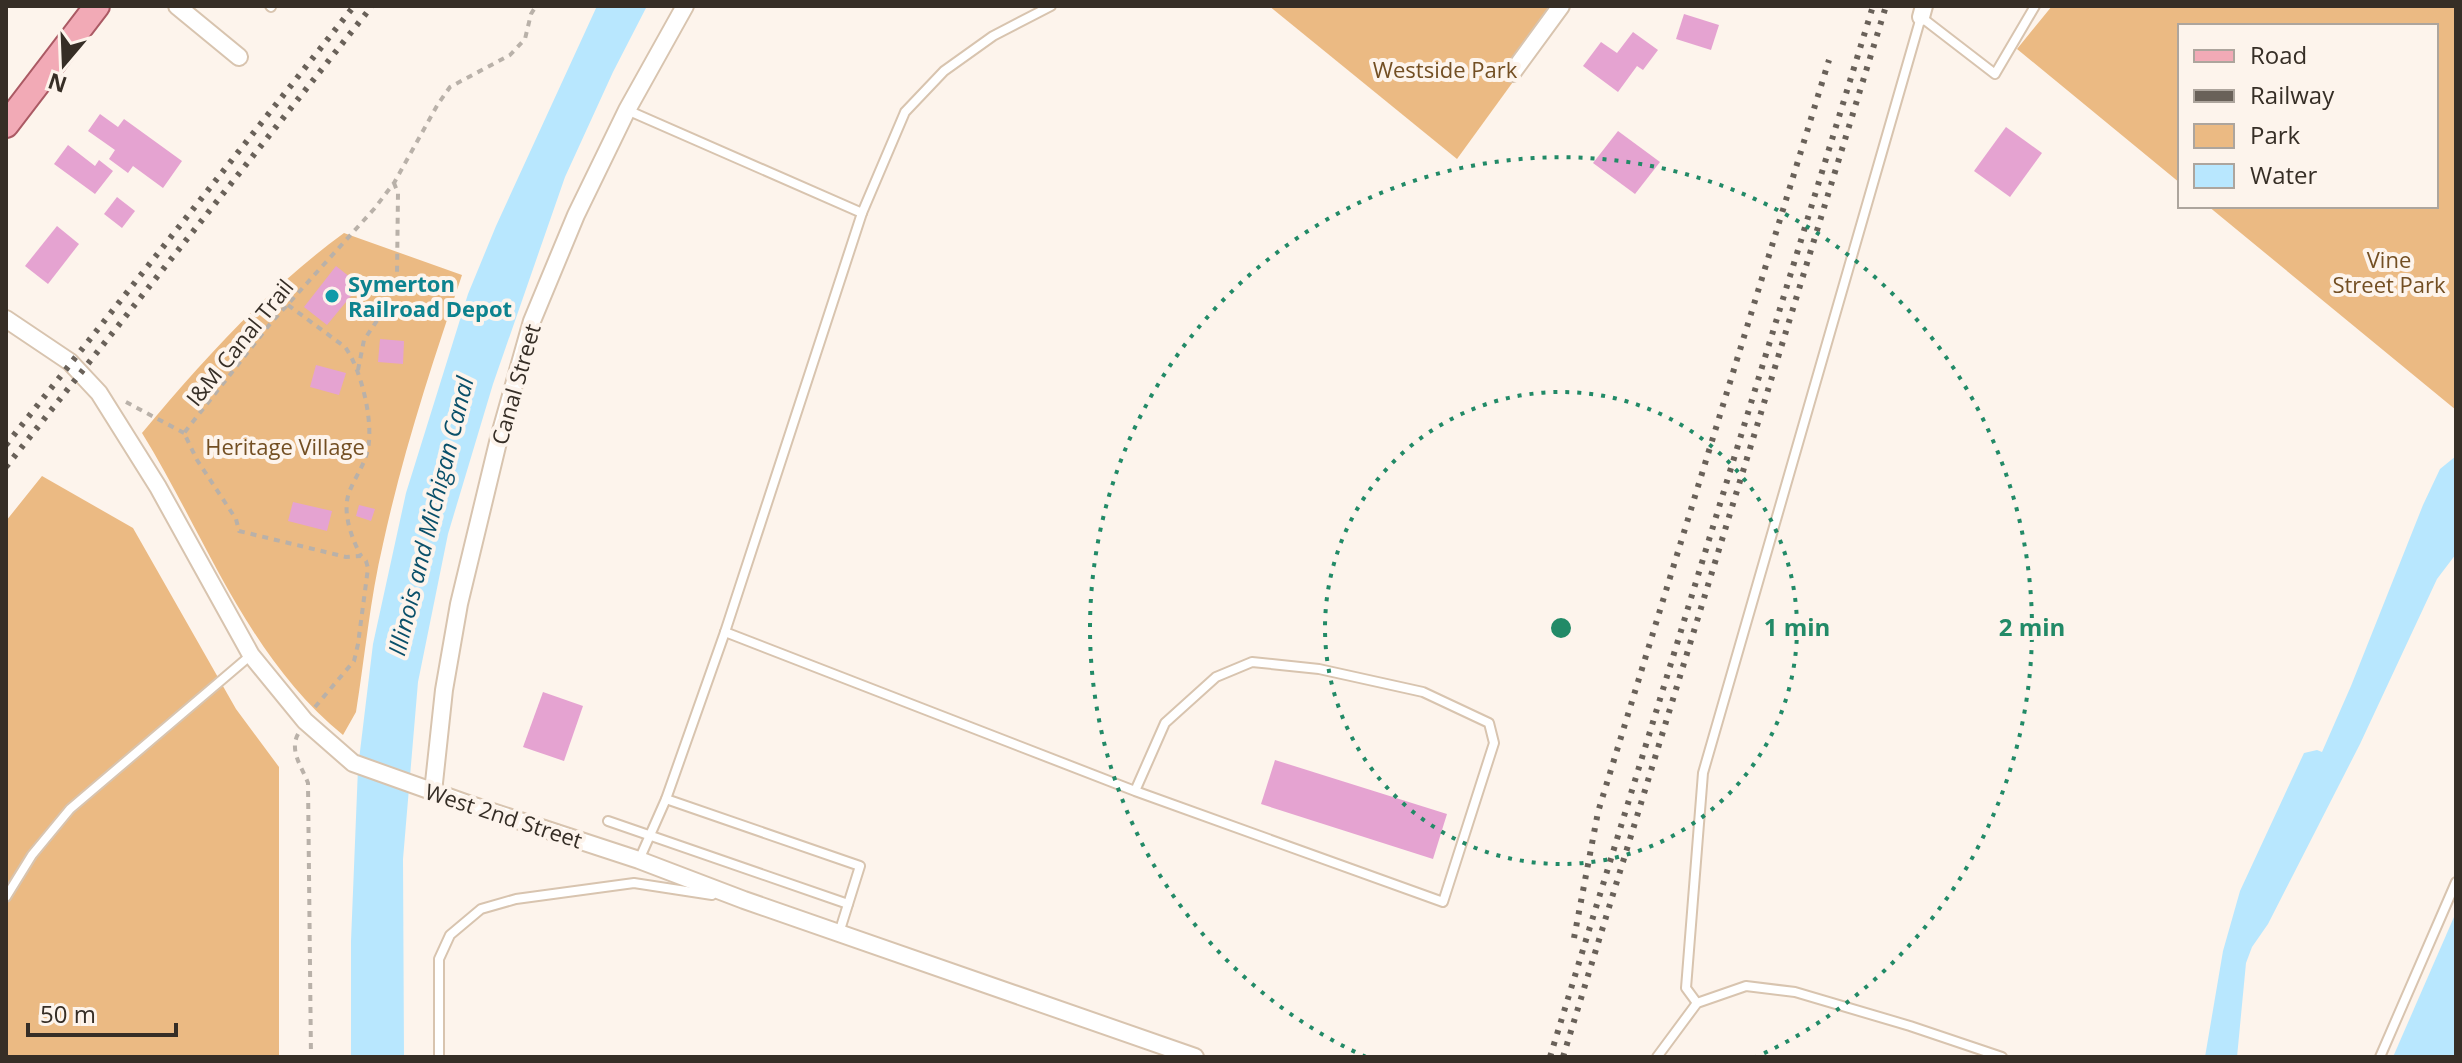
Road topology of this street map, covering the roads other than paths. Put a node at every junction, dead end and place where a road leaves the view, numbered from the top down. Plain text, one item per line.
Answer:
1 (97, 6) edge
2 (177, 6) edge
3 (685, 6) edge
4 (1051, 6) edge
5 (1561, 6) edge
6 (2035, 6) edge
7 (1923, 11) edge
8 (239, 57) dead end
9 (1512, 73) dead end
10 (627, 110) junction
11 (6, 125) edge
12 (862, 213) junction
13 (6, 319) edge
14 (725, 632) junction
15 (251, 655) junction
16 (1135, 791) junction
17 (433, 792) junction
18 (666, 799) junction
19 (608, 821) dead end
20 (650, 836) junction
21 (639, 860) junction
22 (2456, 882) edge
23 (6, 897) edge
24 (744, 900) junction
25 (848, 904) junction
26 (839, 933) junction
27 (1697, 1003) junction
28 (439, 1057) edge
29 (1195, 1057) edge
30 (1657, 1057) edge
31 (2002, 1057) edge
32 (2380, 1057) edge

1 - 11 main road
2 - 8 street
3 - 10 street, Canal Street
4 - 12 lane
5 - 9 street
6 - 7 lane
7 - 27 lane
10 - 12 lane
10 - 17 street, Canal Street
12 - 14 lane
13 - 15 street, West 2nd Street
14 - 16 lane
14 - 18 lane
15 - 17 street, West 2nd Street
15 - 23 lane
16 - 16 lane
17 - 21 street, West 2nd Street
18 - 20 lane
18 - 25 lane
19 - 20 lane
20 - 21 lane
20 - 25 lane
21 - 24 street, West 2nd Street
22 - 32 lane
24 - 26 street, West 2nd Street
24 - 28 lane
25 - 26 lane
26 - 29 street, West 2nd Street
27 - 30 lane
27 - 31 lane

